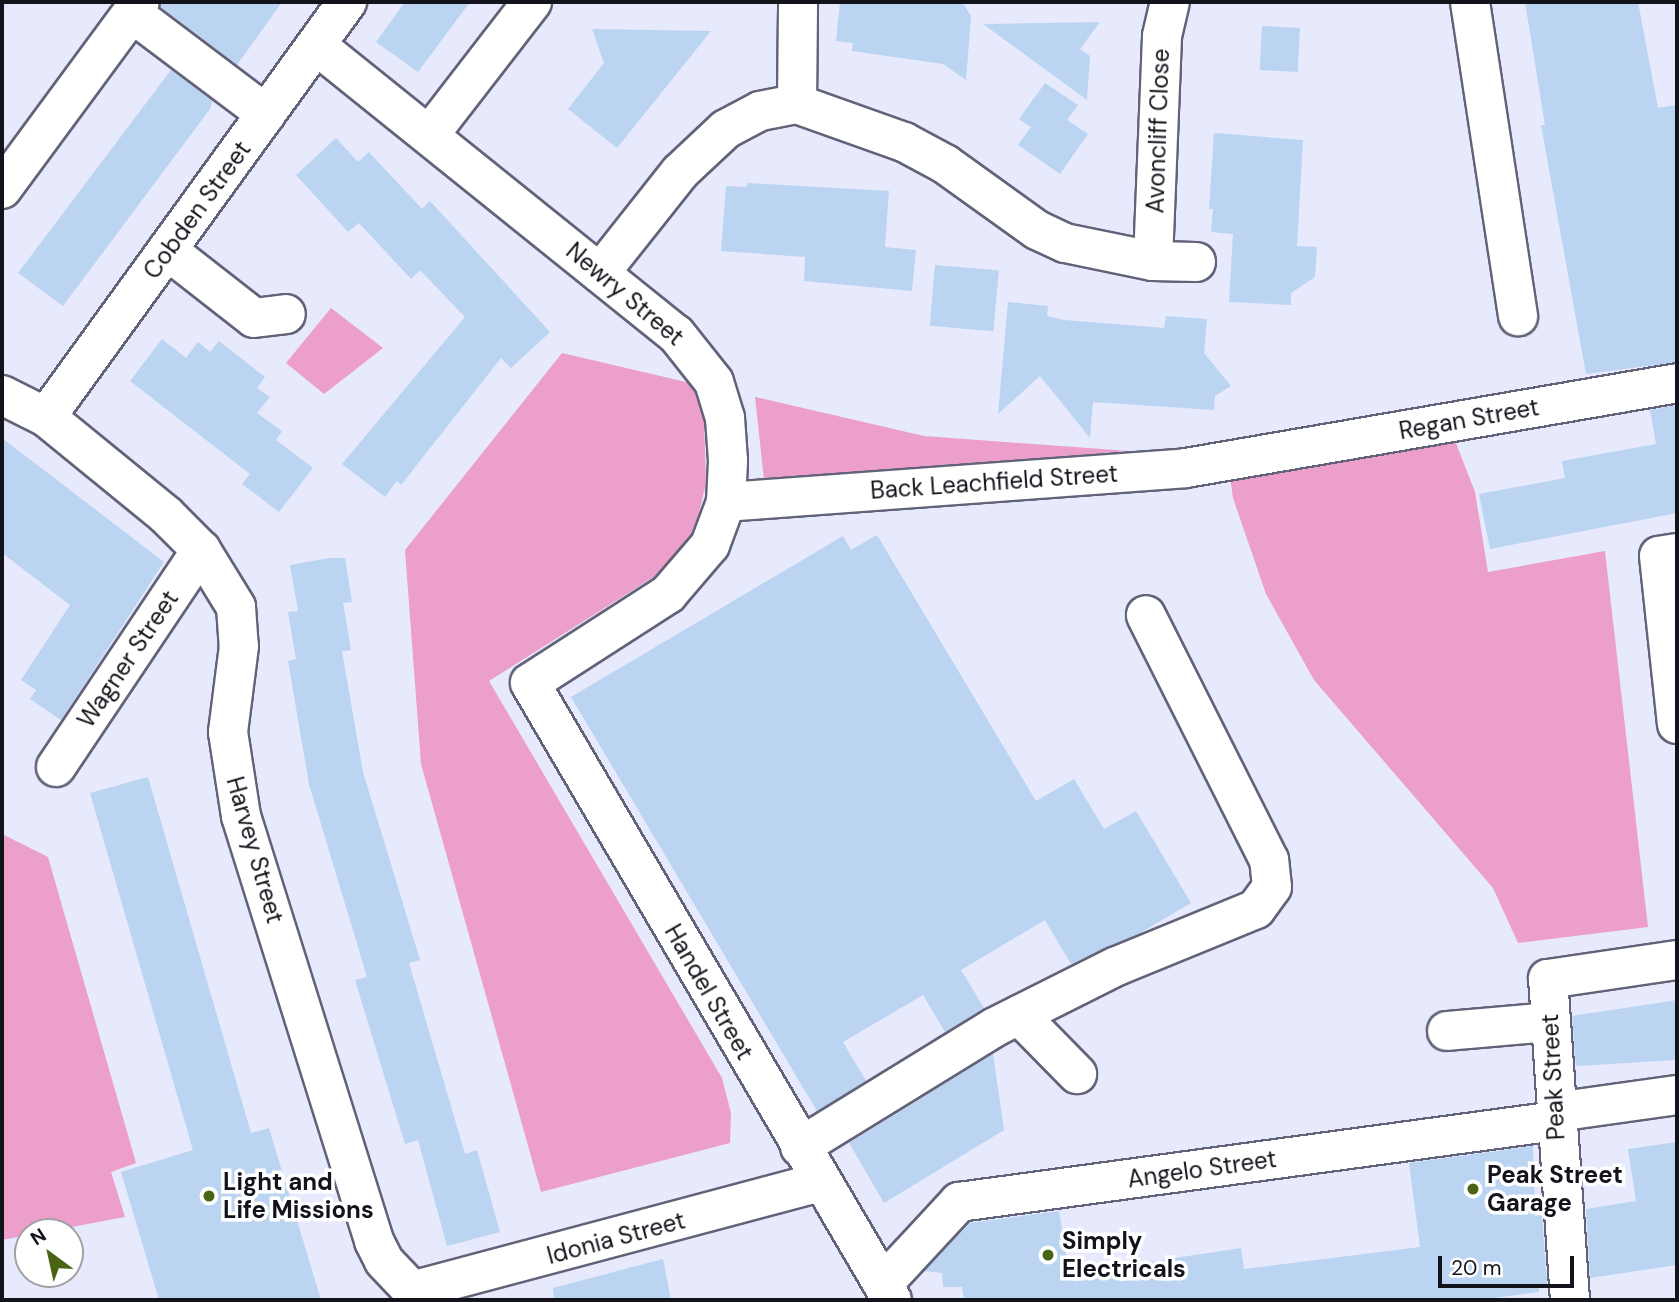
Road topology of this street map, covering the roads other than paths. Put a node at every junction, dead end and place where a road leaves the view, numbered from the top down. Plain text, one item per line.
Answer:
1 (347, 2) edge
2 (532, 2) edge
3 (798, 2) edge
4 (1170, 2) edge
5 (1470, 2) edge
6 (136, 8) edge
7 (316, 45) junction
8 (797, 104) junction
9 (266, 114) junction
10 (430, 134) junction
11 (2, 189) edge
12 (167, 250) junction
13 (1153, 261) junction
14 (1196, 262) dead end
15 (600, 273) junction
16 (286, 314) dead end
17 (1518, 316) dead end
18 (1677, 383) edge
19 (2, 395) edge
20 (46, 418) junction
21 (1261, 455) joint
22 (726, 502) junction
23 (201, 550) junction
24 (1668, 554) edge
25 (1146, 615) dead end
26 (530, 683) joint
27 (1677, 723) edge
28 (56, 767) dead end
29 (1677, 960) edge
30 (1020, 1015) junction
31 (1550, 1022) junction
32 (1447, 1031) dead end
33 (1077, 1074) dead end
34 (1677, 1095) edge
35 (1556, 1117) junction
36 (800, 1147) junction
37 (822, 1182) junction
38 (887, 1292) edge
39 (416, 1296) edge
40 (1570, 1300) edge

1 - 7 street, Cobden Street
2 - 10 street
3 - 8 street
4 - 13 street, Avoncliff Close
5 - 17 street
6 - 9 street
6 - 11 street
7 - 9 street, Cobden Street
7 - 10 street, Newry Street
8 - 13 street
8 - 15 street
9 - 12 street, Cobden Street
10 - 15 street, Newry Street
12 - 16 street
12 - 20 street, Cobden Street
13 - 14 street
15 - 22 street, Newry Street
18 - 21 street, Regan Street
19 - 20 street, Harvey Street
20 - 23 street, Harvey Street
21 - 22 street, Back Leachfield Street
22 - 26 street, Newry Street
23 - 28 street, Wagner Street
23 - 39 street, Harvey Street
24 - 27 street
25 - 30 street
26 - 36 street, Handel Street
29 - 31 street, Peak Street
30 - 33 street
30 - 36 street
31 - 32 street
31 - 35 street, Peak Street
34 - 35 street, Angelo Street
35 - 38 street, Angelo Street
35 - 40 street, Peak Street
36 - 37 street, Handel Street
37 - 38 street, Handel Street
37 - 39 street, Idonia Street

